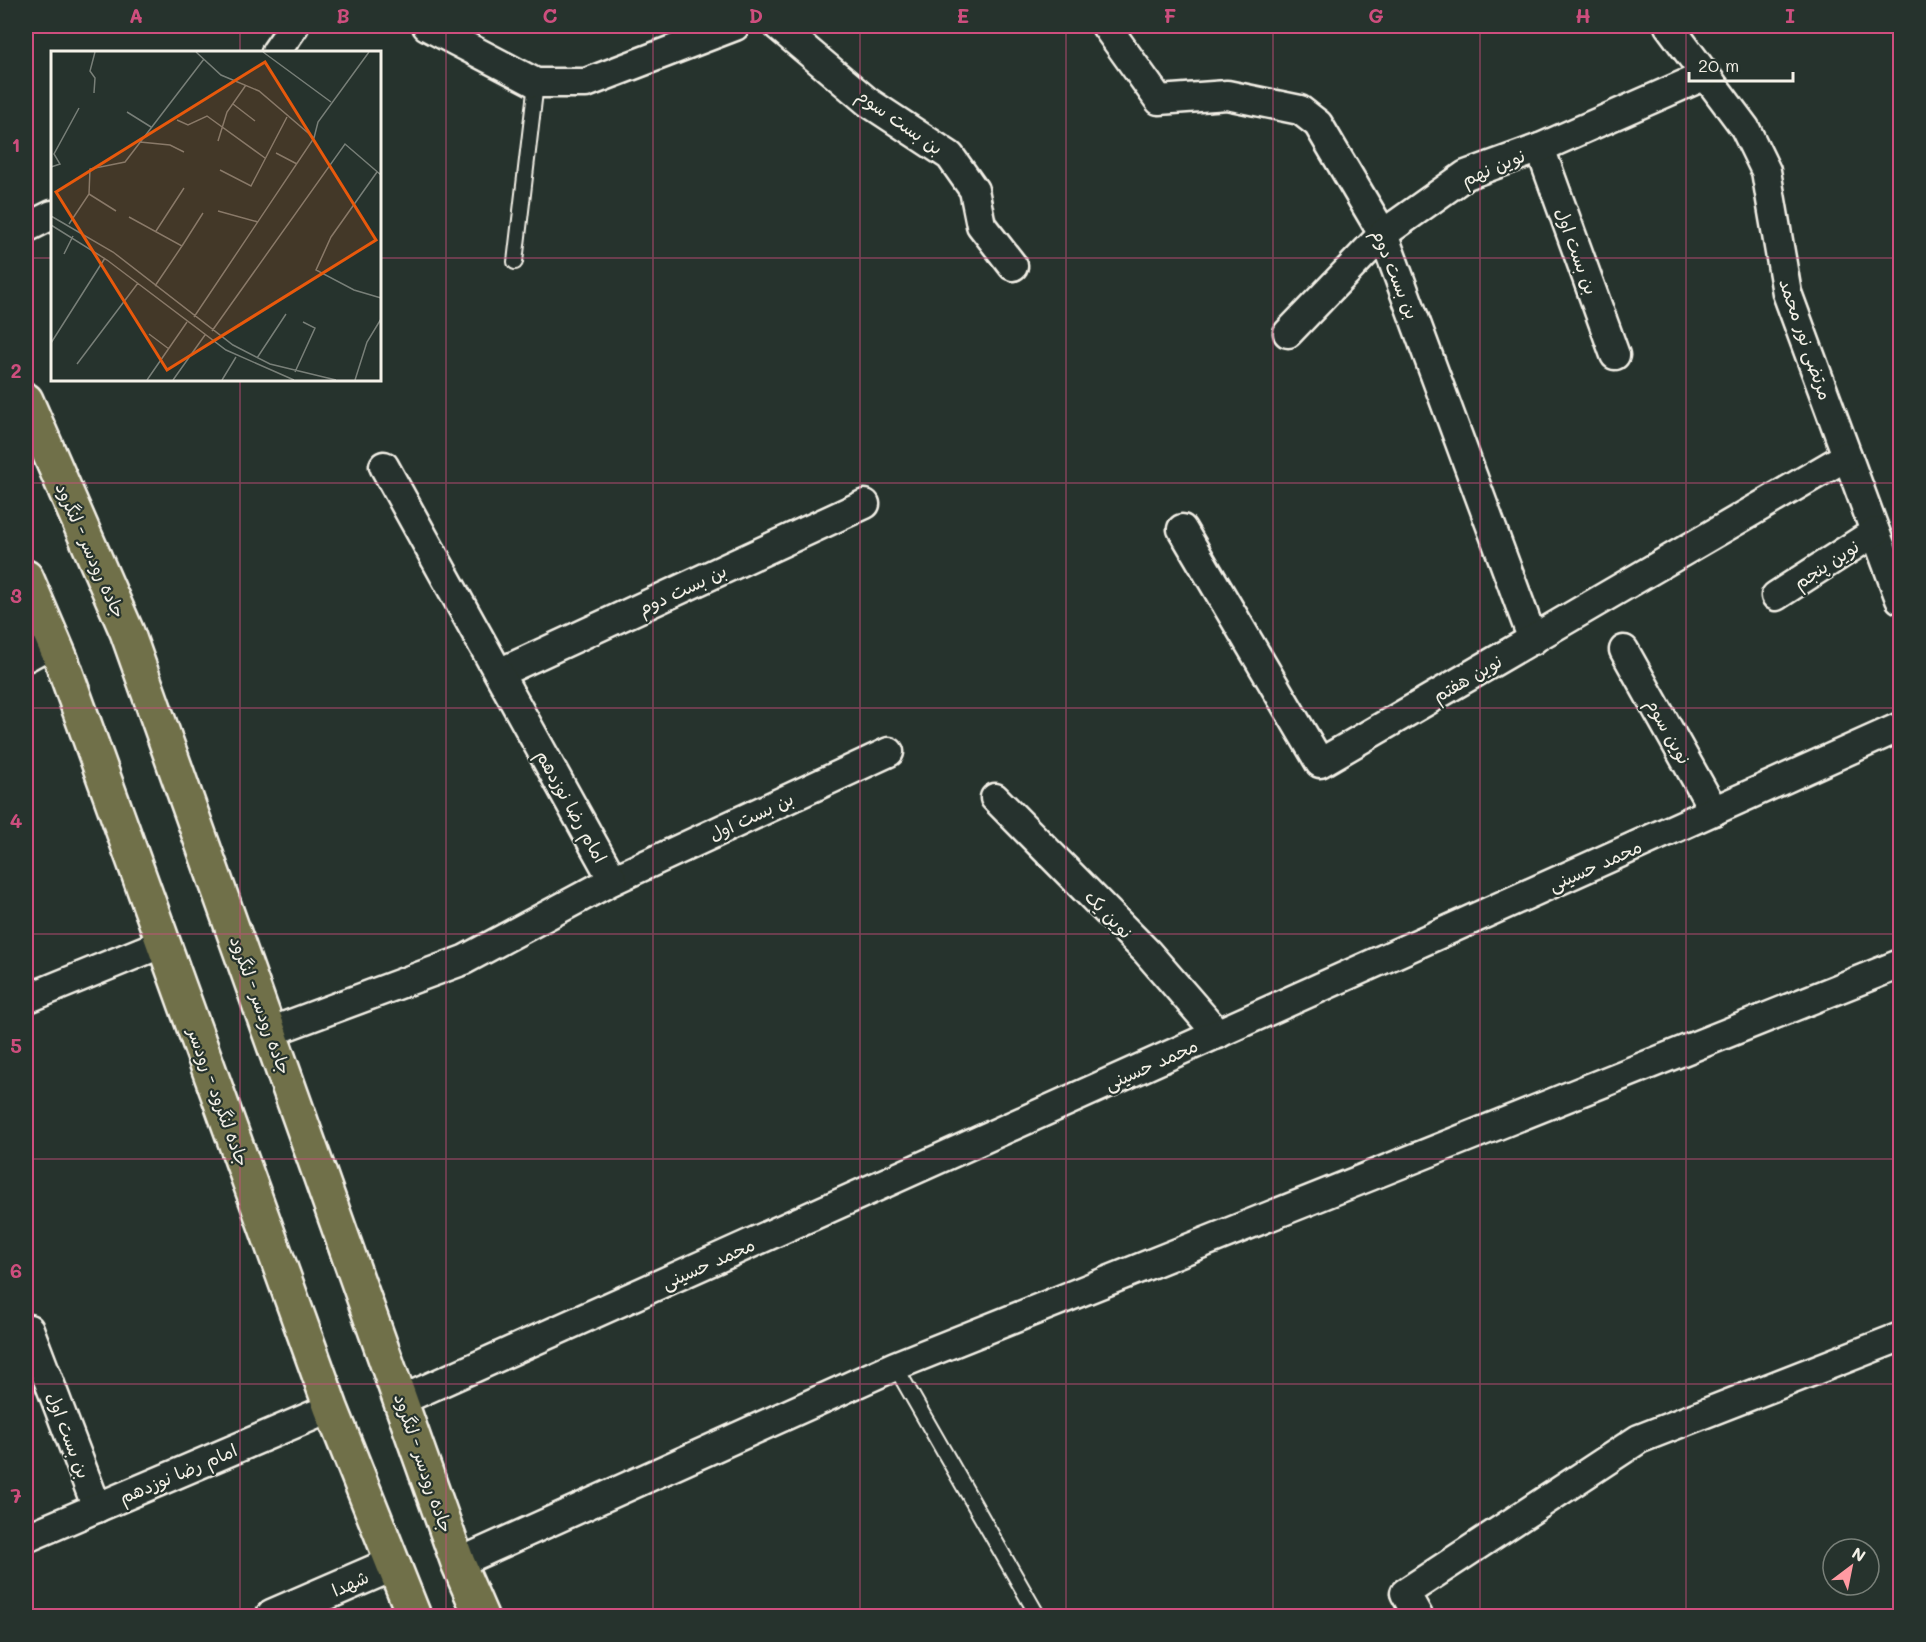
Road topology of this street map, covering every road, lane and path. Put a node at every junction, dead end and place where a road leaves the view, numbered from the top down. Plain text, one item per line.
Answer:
1 (294, 26) edge
2 (426, 26) edge
3 (735, 26) edge
4 (778, 26) edge
5 (1106, 26) edge
6 (1669, 26) edge
7 (277, 51) edge
8 (1706, 75) junction
9 (536, 83) junction
10 (1540, 148) junction
11 (51, 216) edge
12 (26, 228) edge
13 (1383, 234) junction
14 (516, 262) dead end
15 (1013, 266) dead end
16 (1288, 333) dead end
17 (1615, 355) dead end
18 (26, 400) edge
19 (1847, 456) junction
20 (384, 466) dead end
21 (865, 504) dead end
22 (1182, 529) dead end
23 (1875, 532) junction
24 (26, 577) edge
25 (1776, 596) dead end
26 (1900, 599) edge
27 (1533, 639) junction
28 (39, 650) edge
29 (1624, 650) dead end
30 (499, 673) junction
31 (1900, 727) edge
32 (889, 752) dead end
33 (995, 798) dead end
34 (1714, 811) junction
35 (613, 880) junction
36 (164, 943) junction
37 (1900, 964) edge
38 (26, 999) edge
39 (270, 1032) junction
40 (1218, 1034) junction
41 (29, 1329) dead end
42 (1900, 1337) edge
43 (895, 1366) junction
44 (402, 1400) junction
45 (331, 1408) junction
46 (97, 1508) junction
47 (26, 1538) edge
48 (458, 1563) junction
49 (393, 1564) junction
50 (273, 1617) edge
51 (414, 1617) edge
52 (481, 1617) edge
53 (1038, 1617) edge
54 (1418, 1617) edge

1 - 7 street
2 - 9 street
3 - 9 street
4 - 15 street, بن بست سوم
5 - 13 street, بن بست دوم
6 - 8 street, مرتضی نور محمد
8 - 10 street, نوین نهم
8 - 19 street, مرتضی نور محمد
9 - 14 lane
10 - 13 street, نوین نهم
10 - 17 street, بن بست اول
11 - 12 street
13 - 16 street, نوین نهم
13 - 27 street, بن بست دوم
18 - 39 highway, جاده رودسر - لنگرود
19 - 23 street, مرتضی نور محمد
19 - 27 street, نوین هفتم
20 - 30 street, امام رضا نوزدهم
21 - 30 street, بن بست دوم
22 - 27 street, نوین هفتم
23 - 25 street, نوین پنجم
23 - 26 street, مرتضی نور محمد
24 - 28 highway, جاده لنگرود - رودسر
28 - 36 highway, جاده لنگرود - رودسر
29 - 34 street, نوین سوم
30 - 35 street, امام رضا نوزدهم
31 - 34 street, محمد حسینی
32 - 35 street, بن بست اول
33 - 40 street, نوین یک
34 - 40 street, محمد حسینی
35 - 39 street, امام رضا نوزدهم
36 - 38 street
36 - 45 highway, جاده لنگرود - رودسر
37 - 43 street
39 - 44 highway, جاده رودسر - لنگرود
40 - 44 street, محمد حسینی
41 - 46 street, بن بست اول
42 - 54 street
43 - 48 street
43 - 53 lane
44 - 48 highway, جاده رودسر - لنگرود
45 - 46 street, امام رضا نوزدهم
45 - 49 highway, جاده لنگرود - رودسر
46 - 47 street, امام رضا نوزدهم
48 - 52 highway, جاده رودسر - لنگرود
49 - 50 street, شهدا
49 - 51 highway, جاده لنگرود - رودسر

